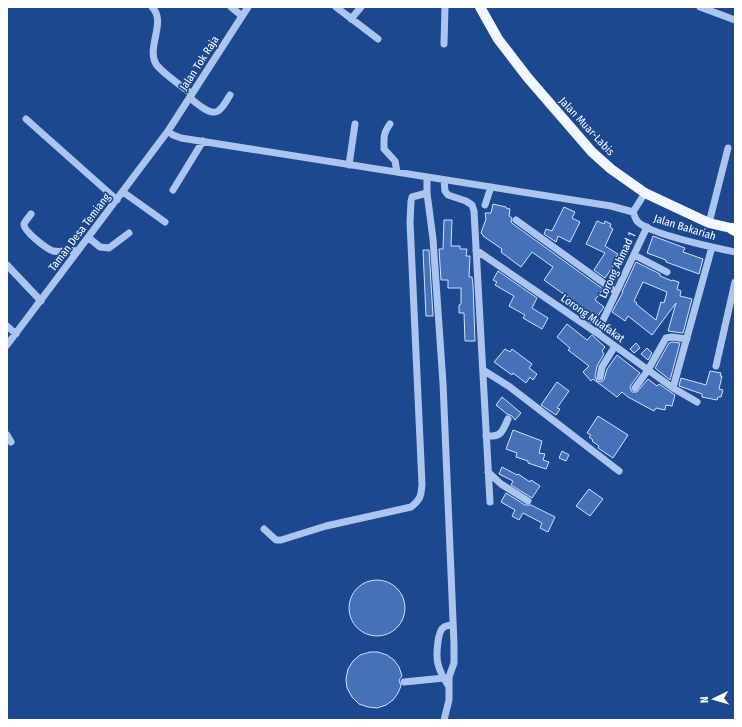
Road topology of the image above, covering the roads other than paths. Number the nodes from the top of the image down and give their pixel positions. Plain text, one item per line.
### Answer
1 (152, 7) edge
2 (231, 7) edge
3 (248, 7) edge
4 (336, 7) edge
5 (361, 7) edge
6 (445, 7) edge
7 (480, 7) edge
8 (700, 7) edge
9 (242, 16) junction
10 (351, 19) junction
11 (735, 20) edge
12 (378, 39) dead end
13 (444, 44) dead end
14 (230, 95) dead end
15 (191, 96) junction
16 (26, 118) dead end
17 (355, 124) dead end
18 (390, 124) dead end
19 (168, 132) junction
20 (203, 141) junction
21 (728, 148) dead end
22 (349, 164) junction
23 (397, 172) junction
24 (427, 177) junction
25 (444, 180) junction
26 (491, 187) junction
27 (173, 190) dead end
28 (123, 192) junction
29 (427, 193) junction
30 (645, 193) junction
31 (116, 200) junction
32 (485, 205) dead end
33 (633, 212) junction
34 (31, 214) dead end
35 (516, 220) dead end
36 (165, 222) dead end
37 (709, 223) junction
38 (647, 227) junction
39 (735, 229) edge
40 (129, 233) dead end
41 (88, 238) junction
42 (712, 247) junction
43 (476, 250) junction
44 (78, 251) junction
45 (735, 252) edge
46 (634, 255) junction
47 (7, 265) edge
48 (667, 272) dead end
49 (735, 282) edge
50 (616, 292) junction
51 (41, 301) junction
52 (7, 326) edge
53 (597, 333) junction
54 (16, 334) junction
55 (687, 339) junction
56 (7, 345) edge
57 (615, 346) junction
58 (716, 366) dead end
59 (483, 370) junction
60 (648, 370) junction
61 (600, 378) dead end
62 (635, 388) dead end
63 (673, 388) junction
64 (698, 402) dead end
65 (508, 419) dead end
66 (7, 435) edge
67 (486, 436) junction
68 (11, 442) dead end
69 (619, 471) dead end
70 (488, 472) junction
71 (528, 501) dead end
72 (490, 502) dead end
73 (264, 529) dead end
74 (453, 624) junction
75 (444, 678) junction
76 (404, 682) dead end
77 (448, 685) junction
78 (444, 720) edge

1 - 15 street
2 - 9 street
3 - 9 street, Jalan Tok Raja
4 - 10 street
5 - 10 street
6 - 13 street
7 - 30 main road, Jalan Muar-Labis
8 - 11 street
9 - 15 street, Jalan Tok Raja
10 - 12 street
14 - 15 street
15 - 19 street, Jalan Tok Raja
16 - 31 street
17 - 22 street
18 - 23 street
19 - 20 street
19 - 28 street, Taman Desa Temiang
20 - 22 street
20 - 27 street
21 - 37 street
22 - 23 street
23 - 24 street
24 - 25 street
24 - 29 street
25 - 26 street
25 - 43 street
26 - 32 street
26 - 33 street
28 - 31 street, Taman Desa Temiang
28 - 36 street
29 - 73 street
29 - 74 street
30 - 33 street
30 - 37 main road, Jalan Muar-Labis
31 - 41 street, Taman Desa Temiang
33 - 38 street, Jalan Bakariah
34 - 44 street
35 - 50 street
37 - 39 main road, Jalan Muar-Labis
38 - 42 street, Jalan Bakariah
38 - 46 street, Lorong Ahmad 1
40 - 41 street
41 - 44 street, Taman Desa Temiang
42 - 45 street, Jalan Bakariah
42 - 55 street
43 - 53 street, Lorong Muafakat
43 - 59 street
44 - 51 street, Taman Desa Temiang
46 - 48 street
46 - 50 street, Lorong Ahmad 1
47 - 51 street
49 - 58 street
50 - 53 street, Lorong Ahmad 1
51 - 54 street, Taman Desa Temiang
52 - 54 street
53 - 57 street, Lorong Muafakat
54 - 56 street, Taman Desa Temiang
55 - 60 street
55 - 63 street
57 - 60 street, Lorong Muafakat
57 - 61 street
59 - 67 street
59 - 69 street
60 - 62 street
60 - 63 street, Lorong Muafakat
63 - 64 street, Lorong Muafakat
65 - 67 street
66 - 68 street
67 - 70 street
70 - 71 street
70 - 72 street
74 - 75 street
74 - 77 street
75 - 76 street
75 - 77 street
77 - 78 street

